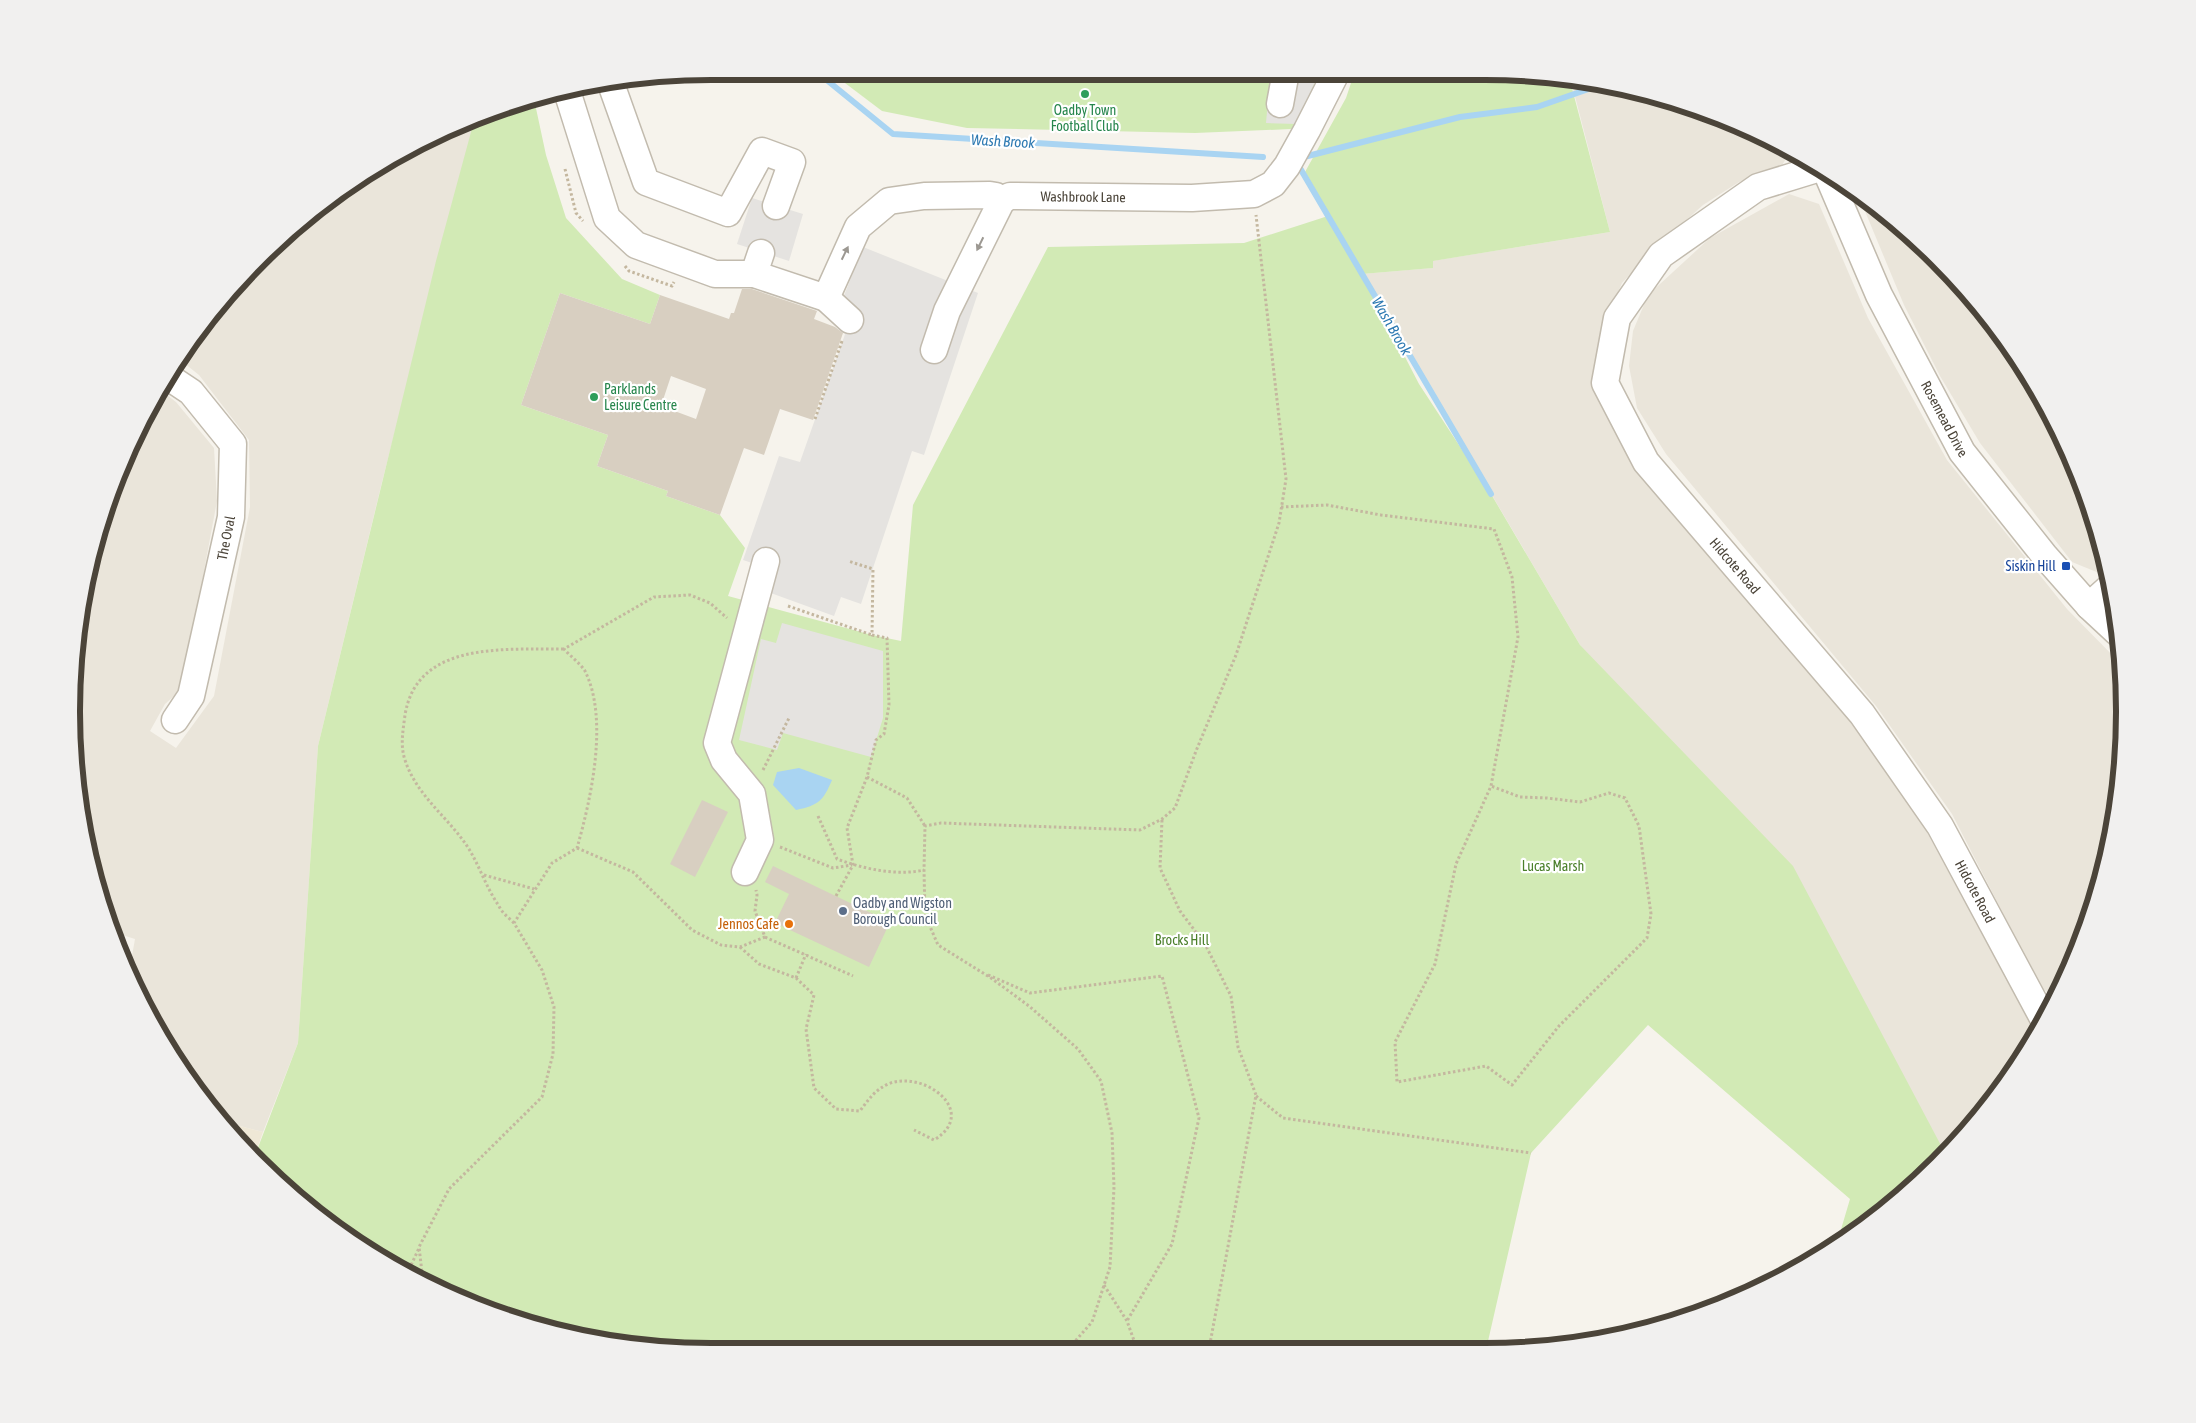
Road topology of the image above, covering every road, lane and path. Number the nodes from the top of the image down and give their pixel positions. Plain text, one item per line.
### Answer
1 (1284, 80) edge
2 (1333, 80) edge
3 (612, 88) edge
4 (569, 97) edge
5 (1280, 104) dead end
6 (1810, 171) edge
7 (1831, 184) edge
8 (1254, 194) junction
9 (1002, 200) junction
10 (776, 206) dead end
11 (826, 298) junction
12 (850, 320) joint
13 (934, 350) dead end
14 (174, 381) edge
15 (815, 419) dead end
16 (1282, 508) junction
17 (766, 561) dead end
18 (848, 561) dead end
19 (2105, 592) edge
20 (788, 606) dead end
21 (2089, 606) junction
22 (2110, 626) edge
23 (746, 635) junction
24 (872, 635) junction
25 (564, 649) junction
26 (789, 718) dead end
27 (176, 720) dead end
28 (867, 777) junction
29 (1491, 786) junction
30 (752, 794) junction
31 (818, 816) dead end
32 (1162, 819) junction
33 (926, 826) junction
34 (760, 840) junction
35 (577, 848) junction
36 (853, 865) junction
37 (924, 870) junction
38 (745, 872) joint
39 (484, 876) junction
40 (534, 889) junction
41 (836, 896) dead end
42 (514, 923) junction
43 (765, 937) junction
44 (740, 947) junction
45 (806, 954) junction
46 (978, 971) junction
47 (853, 976) dead end
48 (796, 978) junction
49 (2040, 1012) edge
50 (1256, 1096) junction
51 (914, 1130) dead end
52 (1531, 1153) dead end
53 (419, 1247) junction
54 (411, 1266) edge
55 (422, 1272) edge
56 (1104, 1285) junction
57 (1127, 1321) junction
58 (1073, 1343) edge
59 (1134, 1343) edge
60 (1210, 1343) edge

1 - 5 street
2 - 8 street, Washbrook Lane
3 - 10 street
4 - 11 street
6 - 49 street, Hidcote Road
7 - 21 street, Rosemead Drive
8 - 9 street, Washbrook Lane
8 - 16 path
11 -> 9 street, Washbrook Lane
9 -> 13 street
11 - 12 street
12 - 15 path
14 - 27 street, The Oval
16 - 29 path
16 - 32 path
17 - 23 street
18 - 24 path
19 - 21 street
20 - 24 path
21 - 22 street, Rosemead Drive
23 - 25 path
23 - 30 street
24 - 28 path
25 - 35 path
25 - 39 path
26 - 30 path
28 - 33 path
28 - 36 path
29 - 29 path
30 - 34 street
31 - 36 path
32 - 33 path
32 - 50 path
33 - 37 path
34 - 36 path
34 - 38 street
35 - 40 path
35 - 44 path
36 - 37 path
36 - 41 path
37 - 46 path
38 - 43 path
39 - 40 path
39 - 42 path
40 - 42 path
42 - 53 path
43 - 44 path
43 - 45 path
44 - 48 path
45 - 47 path
45 - 48 path
46 - 56 path
46 - 57 path
48 - 51 path
50 - 52 path
50 - 60 path
53 - 54 path
53 - 55 path
56 - 57 path
56 - 58 path
57 - 59 path

